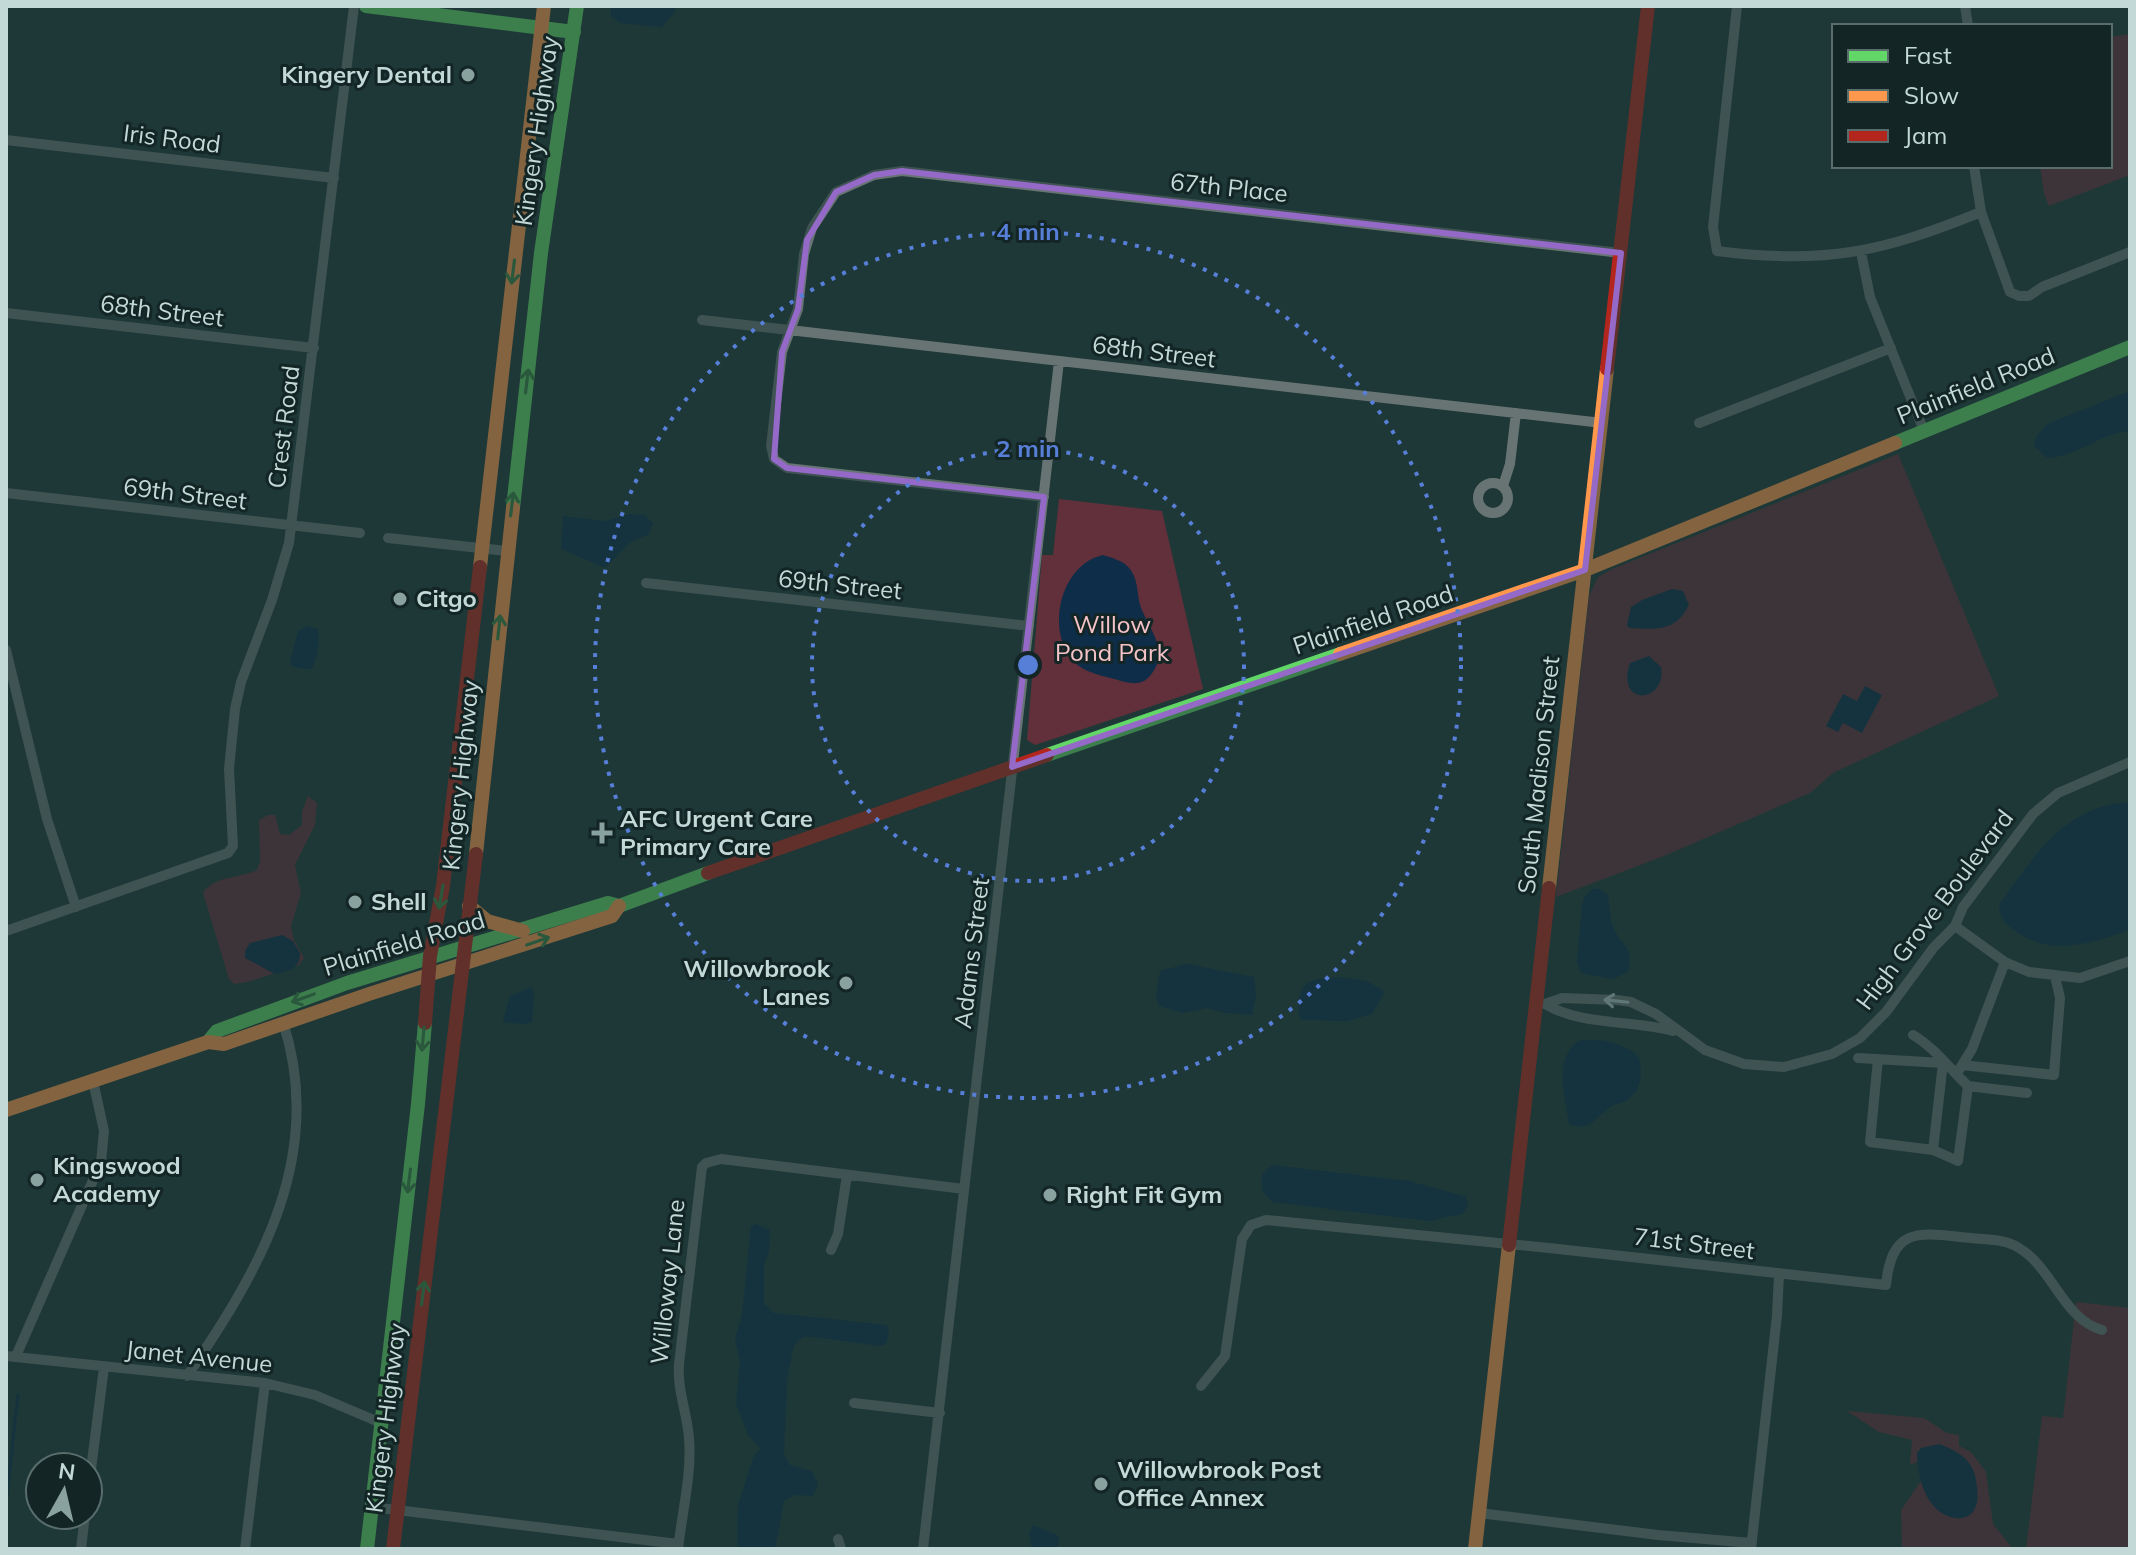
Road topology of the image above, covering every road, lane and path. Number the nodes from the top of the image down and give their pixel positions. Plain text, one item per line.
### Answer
1 (354, 6) edge
2 (366, 6) edge
3 (544, 6) edge
4 (577, 6) edge
5 (1648, 6) edge
6 (1737, 6) edge
7 (542, 27) junction
8 (574, 32) junction
9 (6, 140) edge
10 (1974, 168) edge
11 (334, 178) junction
12 (1981, 212) junction
13 (1861, 252) junction
14 (2130, 252) edge
15 (1621, 253) junction
16 (6, 313) edge
17 (702, 320) dead end
18 (790, 330) junction
19 (2130, 347) edge
20 (314, 348) junction
21 (1891, 348) junction
22 (1059, 361) junction
23 (1516, 413) junction
24 (1602, 423) junction
25 (1699, 423) dead end
26 (1924, 431) junction
27 (1503, 486) dead end
28 (6, 493) edge
29 (1044, 497) junction
30 (291, 526) junction
31 (360, 533) dead end
32 (388, 538) dead end
33 (480, 548) junction
34 (507, 551) junction
35 (1585, 570) junction
36 (646, 583) dead end
37 (1029, 626) junction
38 (6, 650) edge
39 (2130, 762) edge
40 (1012, 767) junction
41 (469, 906) junction
42 (619, 906) junction
43 (76, 907) junction
44 (1955, 926) junction
45 (6, 931) edge
46 (523, 931) junction
47 (466, 947) junction
48 (430, 956) junction
49 (2130, 961) edge
50 (2005, 962) junction
51 (463, 964) junction
52 (429, 975) junction
53 (2055, 976) junction
54 (283, 1022) junction
55 (1679, 1033) junction
56 (1913, 1035) dead end
57 (208, 1042) junction
58 (1858, 1058) dead end
59 (1878, 1059) junction
60 (1943, 1063) junction
61 (1959, 1070) junction
62 (93, 1081) junction
63 (1968, 1086) junction
64 (2027, 1093) dead end
65 (6, 1110) edge
66 (1933, 1150) junction
67 (847, 1175) junction
68 (964, 1189) junction
69 (1509, 1245) junction
70 (831, 1250) dead end
71 (1779, 1274) junction
72 (2102, 1330) dead end
73 (11, 1356) edge
74 (104, 1367) junction
75 (187, 1376) junction
76 (265, 1383) junction
77 (1201, 1386) dead end
78 (854, 1403) dead end
79 (940, 1413) junction
80 (381, 1423) junction
81 (93, 1451) edge
82 (372, 1507) junction
83 (397, 1509) junction
84 (1479, 1513) junction
85 (678, 1546) edge
86 (1752, 1546) edge
87 (245, 1549) edge
88 (367, 1549) edge
89 (393, 1549) edge
90 (923, 1549) edge
91 (1475, 1549) edge

1 - 11 street, Crest Road
2 - 7 main road
3 - 7 main road, Kingery Highway
4 - 8 main road, Kingery Highway
5 - 15 main road, South Madison Street
6 - 13 street
7 - 8 main road
7 -> 33 main road, Kingery Highway
34 -> 8 main road, Kingery Highway
9 - 11 street, Iris Road
10 - 12 street
11 - 20 street, Crest Road
12 - 13 street
12 - 14 street
13 - 21 street
15 - 18 street, 67th Place
15 - 24 main road, South Madison Street
16 - 20 street, 68th Street
17 - 18 street, 68th Street
18 - 22 street, 68th Street
18 - 29 street
19 - 26 main road, Plainfield Road
20 - 30 street, Crest Road
21 - 25 street
21 - 26 street
22 - 23 street, 68th Street
22 - 29 street, Adams Street
23 - 24 street, 68th Street
23 - 27 street
24 - 35 main road, South Madison Street
26 - 35 main road, Plainfield Road
28 - 30 street, 69th Street
29 - 37 street, Adams Street
30 - 31 street, 69th Street
30 - 43 street, Crest Road
32 - 33 street
33 - 34 street
33 -> 48 main road, Kingery Highway
41 -> 34 main road, Kingery Highway
35 - 40 main road, Plainfield Road
35 - 69 main road, South Madison Street
36 - 37 street, 69th Street
37 - 40 street, Adams Street
38 - 43 street
39 - 44 street, High Grove Boulevard
40 - 42 main road, Plainfield Road
40 - 68 street, Adams Street
41 - 46 main road
41 - 47 main road, Kingery Highway
42 - 46 main road, Plainfield Road
51 -> 42 main road, Plainfield Road
43 - 45 street
44 - 50 street
44 - 55 street, High Grove Boulevard
46 - 47 main road, Plainfield Road
47 - 48 main road, Plainfield Road
47 - 51 main road, Kingery Highway
48 - 52 main road, Kingery Highway
48 -> 57 main road, Plainfield Road
49 - 53 street
50 - 53 street
50 - 61 street
51 - 52 main road, Plainfield Road
83 -> 51 main road, Kingery Highway
52 - 54 main road, Plainfield Road
52 -> 80 main road, Kingery Highway
53 - 61 street
54 - 57 main road, Plainfield Road
54 - 75 street
55 -> 55 street, High Grove Boulevard
56 - 60 street
57 - 62 main road, Plainfield Road
58 - 59 street
59 - 60 street
59 - 66 street
60 - 61 street
60 - 66 street
61 - 63 street
62 - 65 main road, Plainfield Road
62 - 73 street
63 - 64 street
63 - 66 street
67 - 68 street
67 - 70 street
67 - 85 street, Willoway Lane
68 - 79 street, Adams Street
69 - 71 street, 71st Street
69 - 77 street, 71st Street
69 - 84 main road, South Madison Street
71 - 72 street, 71st Street
71 - 86 street
73 - 74 street, Janet Avenue
74 - 75 street, Janet Avenue
74 - 81 street
75 - 76 street, Janet Avenue
76 - 80 street, Janet Avenue
76 - 87 street
78 - 79 street
79 - 90 street, Adams Street
80 - 82 main road, Kingery Highway
82 - 83 street
82 - 88 main road, Kingery Highway
83 - 85 street
83 - 89 main road, Kingery Highway
84 - 86 street
84 - 91 main road, South Madison Street

